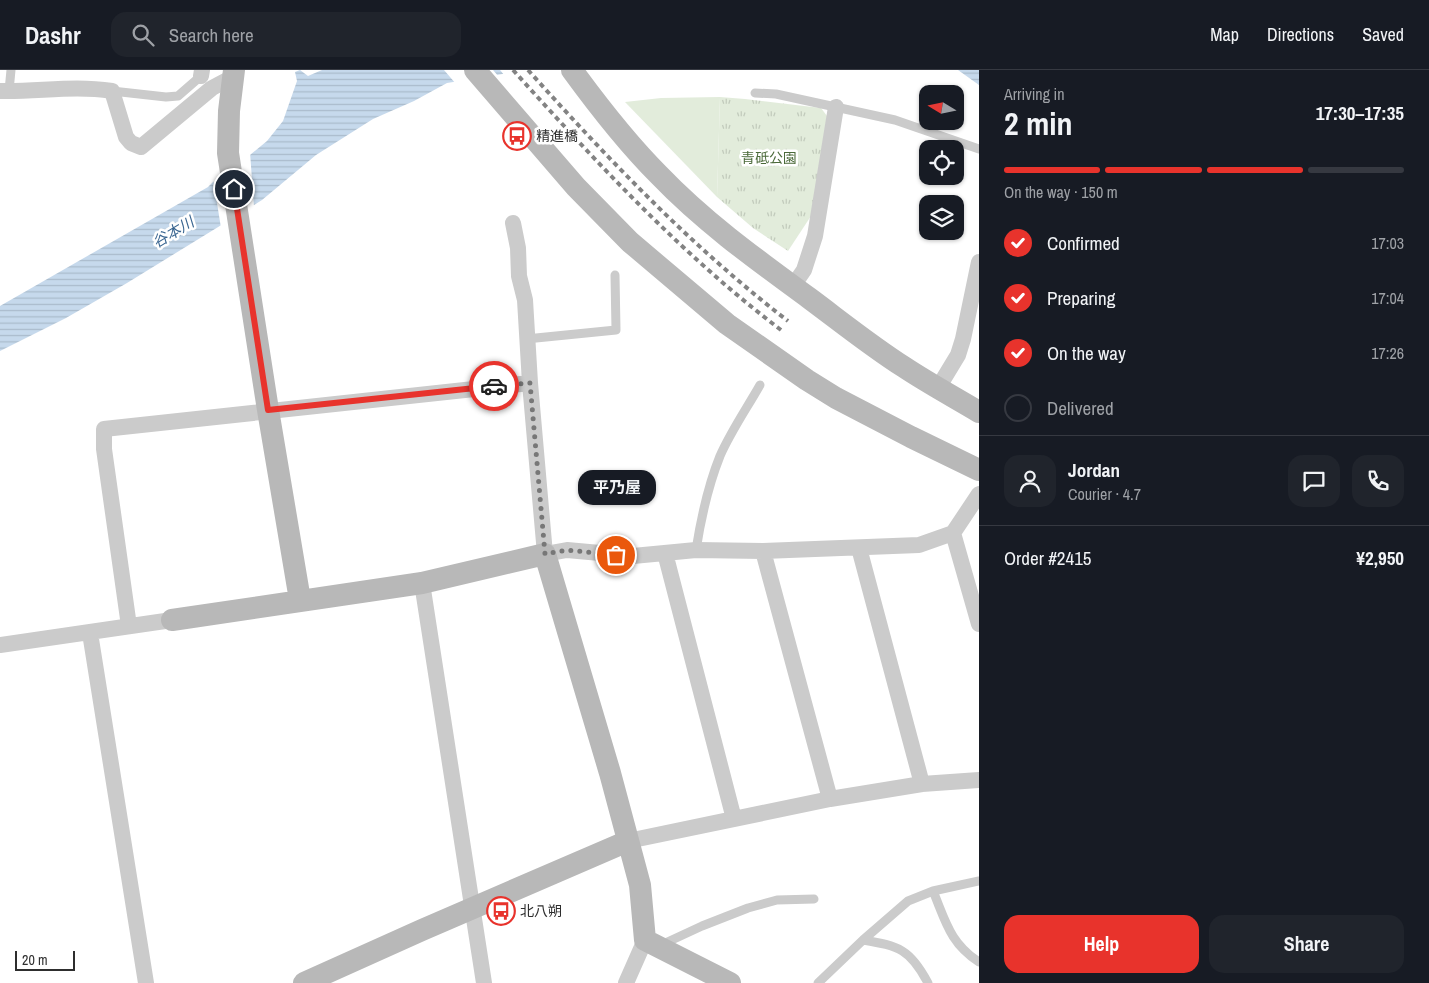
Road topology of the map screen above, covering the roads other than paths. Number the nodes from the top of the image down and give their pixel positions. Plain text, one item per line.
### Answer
1 (12, 70) edge
2 (475, 70) edge
3 (572, 70) edge
4 (202, 73) edge
5 (233, 77) edge
6 (4, 91) edge
7 (112, 91) junction
8 (755, 93) dead end
9 (836, 107) junction
10 (979, 149) edge
11 (512, 223) dead end
12 (979, 262) edge
13 (616, 275) dead end
14 (793, 286) junction
15 (526, 338) junction
16 (530, 383) junction
17 (760, 384) dead end
18 (938, 388) junction
19 (268, 410) junction
20 (979, 412) edge
21 (979, 470) edge
22 (979, 494) edge
23 (953, 533) junction
24 (859, 548) junction
25 (696, 550) junction
26 (763, 550) junction
27 (665, 553) junction
28 (545, 554) junction
29 (422, 583) junction
30 (300, 600) junction
31 (172, 620) joint
32 (979, 624) edge
33 (129, 626) junction
34 (90, 633) junction
35 (0, 645) edge
36 (979, 780) edge
37 (922, 784) junction
38 (830, 799) junction
39 (734, 820) junction
40 (628, 841) junction
41 (979, 881) edge
42 (933, 891) junction
43 (814, 900) dead end
44 (472, 909) junction
45 (863, 940) junction
46 (652, 943) junction
47 (979, 962) edge
48 (146, 983) edge
49 (304, 983) edge
50 (484, 983) edge
51 (626, 983) edge
52 (730, 983) edge
53 (818, 983) edge
54 (928, 983) edge

1 - 6 lane
2 - 21 street
3 - 14 street
4 - 7 lane
5 - 7 street
5 - 19 street
6 - 7 street
8 - 9 lane
9 - 10 lane
9 - 14 street
11 - 15 street
12 - 18 street
13 - 15 lane
14 - 18 street
15 - 16 street
16 - 19 street
16 - 28 street
17 - 25 lane
18 - 20 street
19 - 30 street
19 - 33 street
22 - 23 street
23 - 24 street
23 - 32 street
24 - 26 street
24 - 37 street
25 - 26 street
25 - 27 street
26 - 38 street
27 - 28 street
27 - 39 street
28 - 29 street
28 - 40 street
29 - 30 street
29 - 44 street
30 - 31 street
31 - 33 street
33 - 34 street
34 - 35 street
34 - 48 street
36 - 37 street
37 - 38 street
38 - 39 street
39 - 40 street
40 - 44 street
40 - 46 street
41 - 42 lane
42 - 45 lane
42 - 47 lane
43 - 46 lane
44 - 49 street
44 - 50 street
45 - 53 lane
45 - 54 lane
46 - 51 street
46 - 52 street

